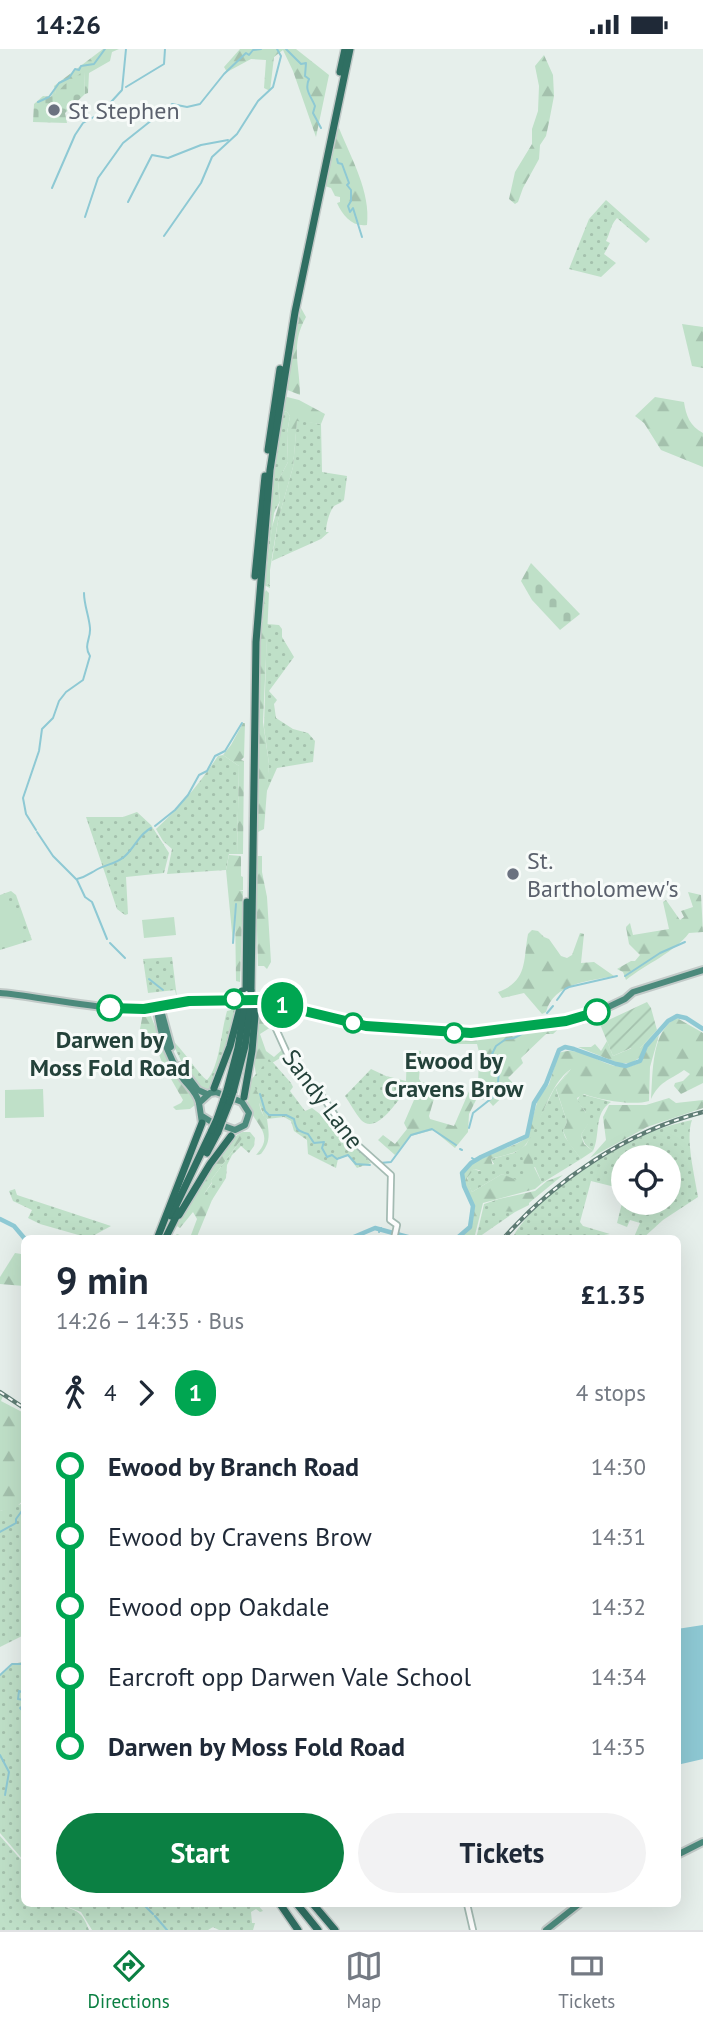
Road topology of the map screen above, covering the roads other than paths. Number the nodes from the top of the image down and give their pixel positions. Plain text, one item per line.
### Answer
1 (345, 49) edge
2 (350, 49) edge
3 (249, 922) junction
4 (703, 970) edge
5 (0, 993) edge
6 (266, 1001) junction
7 (248, 1004) junction
8 (146, 1009) junction
9 (160, 1011) junction
10 (210, 1091) junction
11 (245, 1100) junction
12 (199, 1103) junction
13 (202, 1119) junction
14 (238, 1129) junction
15 (215, 1131) junction
16 (231, 1136) joint
17 (395, 1232) edge
18 (159, 1235) edge
19 (160, 1235) edge
20 (167, 1235) edge
21 (168, 1235) edge
22 (702, 1842) edge
23 (681, 1852) edge
24 (282, 1907) edge
25 (294, 1907) edge
26 (300, 1907) edge
27 (316, 1907) edge
28 (468, 1907) edge
29 (575, 1907) edge
30 (298, 1930) edge
31 (312, 1930) edge
32 (318, 1930) edge
33 (335, 1930) edge
34 (473, 1930) edge
35 (547, 1930) edge

1 - 3 highway
2 - 3 highway
3 - 7 highway, bridge
4 - 6 highway
5 - 8 highway
6 - 9 highway
6 - 17 main road, Sandy Lane
7 - 10 highway
7 - 11 highway
7 - 15 highway, bridge
8 - 9 highway
8 - 9 highway
9 - 10 highway
9 - 12 highway
10 - 11 highway
10 - 12 highway
11 - 14 highway
12 - 13 highway
13 - 14 highway
13 - 18 highway
14 - 16 highway
15 - 19 highway
15 - 20 highway
16 - 21 highway
22 - 23 highway
24 - 30 highway
25 - 31 highway
26 - 32 highway
27 - 33 highway
28 - 34 main road
29 - 35 highway

